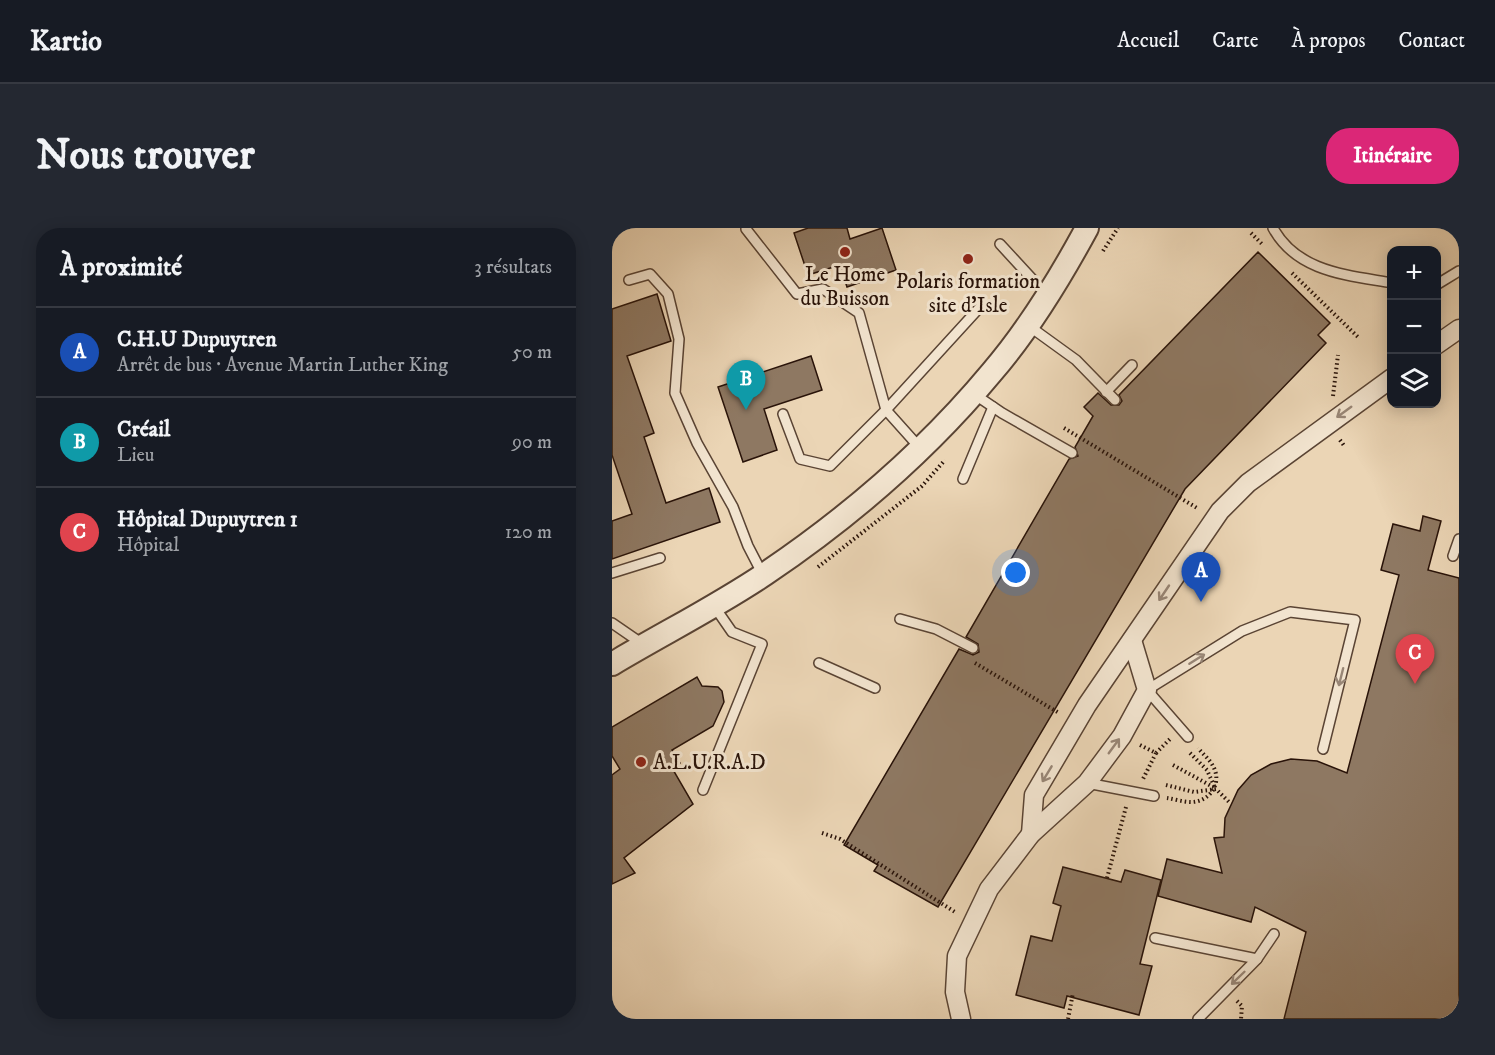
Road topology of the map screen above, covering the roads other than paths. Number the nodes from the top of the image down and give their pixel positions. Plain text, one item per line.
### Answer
1 (1087, 228) edge
2 (1273, 228) edge
3 (746, 229) edge
4 (1000, 244) dead end
5 (1459, 271) edge
6 (629, 280) dead end
7 (1387, 282) edge
8 (1441, 282) edge
9 (1047, 296) junction
10 (981, 306) dead end
11 (1027, 325) junction
12 (1459, 329) edge
13 (1441, 342) edge
14 (1132, 365) dead end
15 (1387, 382) edge
16 (1106, 392) junction
17 (973, 393) junction
18 (1114, 400) dead end
19 (993, 407) junction
20 (886, 410) junction
21 (783, 414) dead end
22 (920, 448) junction
23 (1072, 453) dead end
24 (963, 479) dead end
25 (1459, 539) edge
26 (1453, 556) dead end
27 (660, 558) dead end
28 (612, 573) edge
29 (763, 575) junction
30 (713, 604) junction
31 (900, 619) dead end
32 (612, 623) edge
33 (1132, 640) junction
34 (644, 645) junction
35 (973, 648) dead end
36 (819, 663) dead end
37 (612, 664) edge
38 (875, 688) dead end
39 (1147, 690) junction
40 (1184, 740) road end
41 (1323, 749) dead end
42 (1087, 783) junction
43 (703, 790) dead end
44 (1154, 796) road end
45 (1031, 834) junction
46 (1274, 934) dead end
47 (1155, 938) dead end
48 (1257, 959) junction
49 (961, 1019) edge
50 (1198, 1019) edge

1 - 9 street
2 - 7 lane
3 - 20 lane
4 - 9 lane
5 - 8 lane
6 - 29 lane
9 - 11 street
10 - 20 lane
11 - 16 lane
11 - 17 street
12 - 13 street
14 - 16 lane
15 -> 33 street
16 - 18 lane
17 - 19 lane
17 - 22 street
19 - 23 lane
19 - 24 lane
20 - 21 lane
20 - 22 lane
22 - 29 street
25 - 26 lane
27 - 28 lane
29 - 30 street
30 - 34 street
30 - 43 lane
31 - 35 lane
32 - 34 lane
33 - 39 street
33 -> 45 street
34 - 37 street
36 - 38 lane
39 - 40 lane
39 -> 41 lane
42 -> 39 street
42 - 44 lane
42 - 45 street
45 - 49 street
46 - 48 lane
47 - 48 lane
48 -> 50 lane

